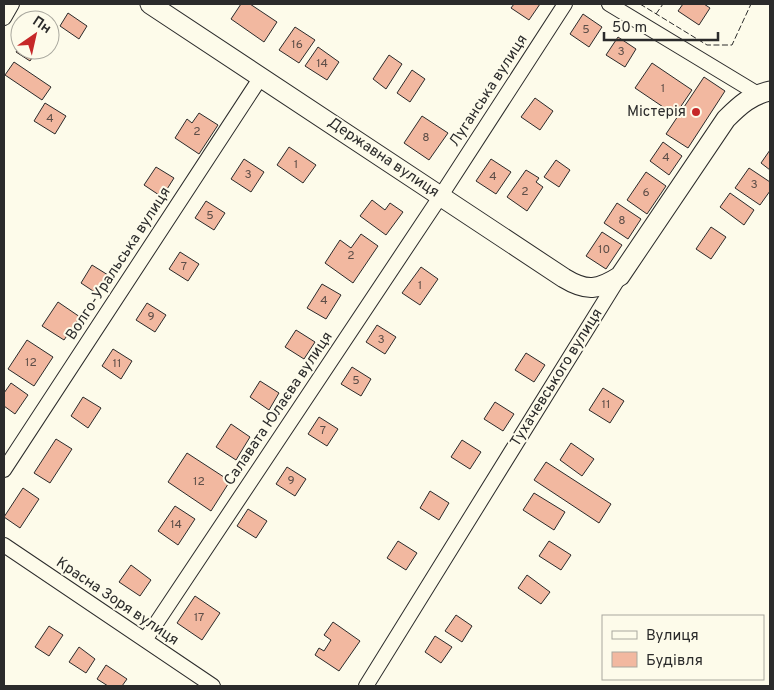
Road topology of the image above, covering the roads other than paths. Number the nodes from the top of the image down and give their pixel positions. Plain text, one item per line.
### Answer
1 (12, 4) edge
2 (150, 4) edge
3 (565, 4) edge
4 (609, 4) edge
5 (4, 18) edge
6 (261, 77) junction
7 (764, 92) edge
8 (440, 196) junction
9 (620, 276) junction
10 (4, 470) edge
11 (4, 545) edge
12 (145, 640) junction
13 (213, 686) edge
14 (366, 686) edge

1 - 5 street
2 - 6 main road, Державна вулиця
3 - 8 street, Луганська вулиця
4 - 7 street
6 - 8 main road, Державна вулиця
6 - 10 street, Волго-Уральська вулиця
7 - 9 main road, Тухачевського вулиця
8 - 9 main road, Державна вулиця
8 - 12 street, Салавата Юлаєва вулиця
9 - 14 street, Тухачевського вулиця
11 - 12 street, Красна Зоря вулиця
12 - 13 street, Красна Зоря вулиця

